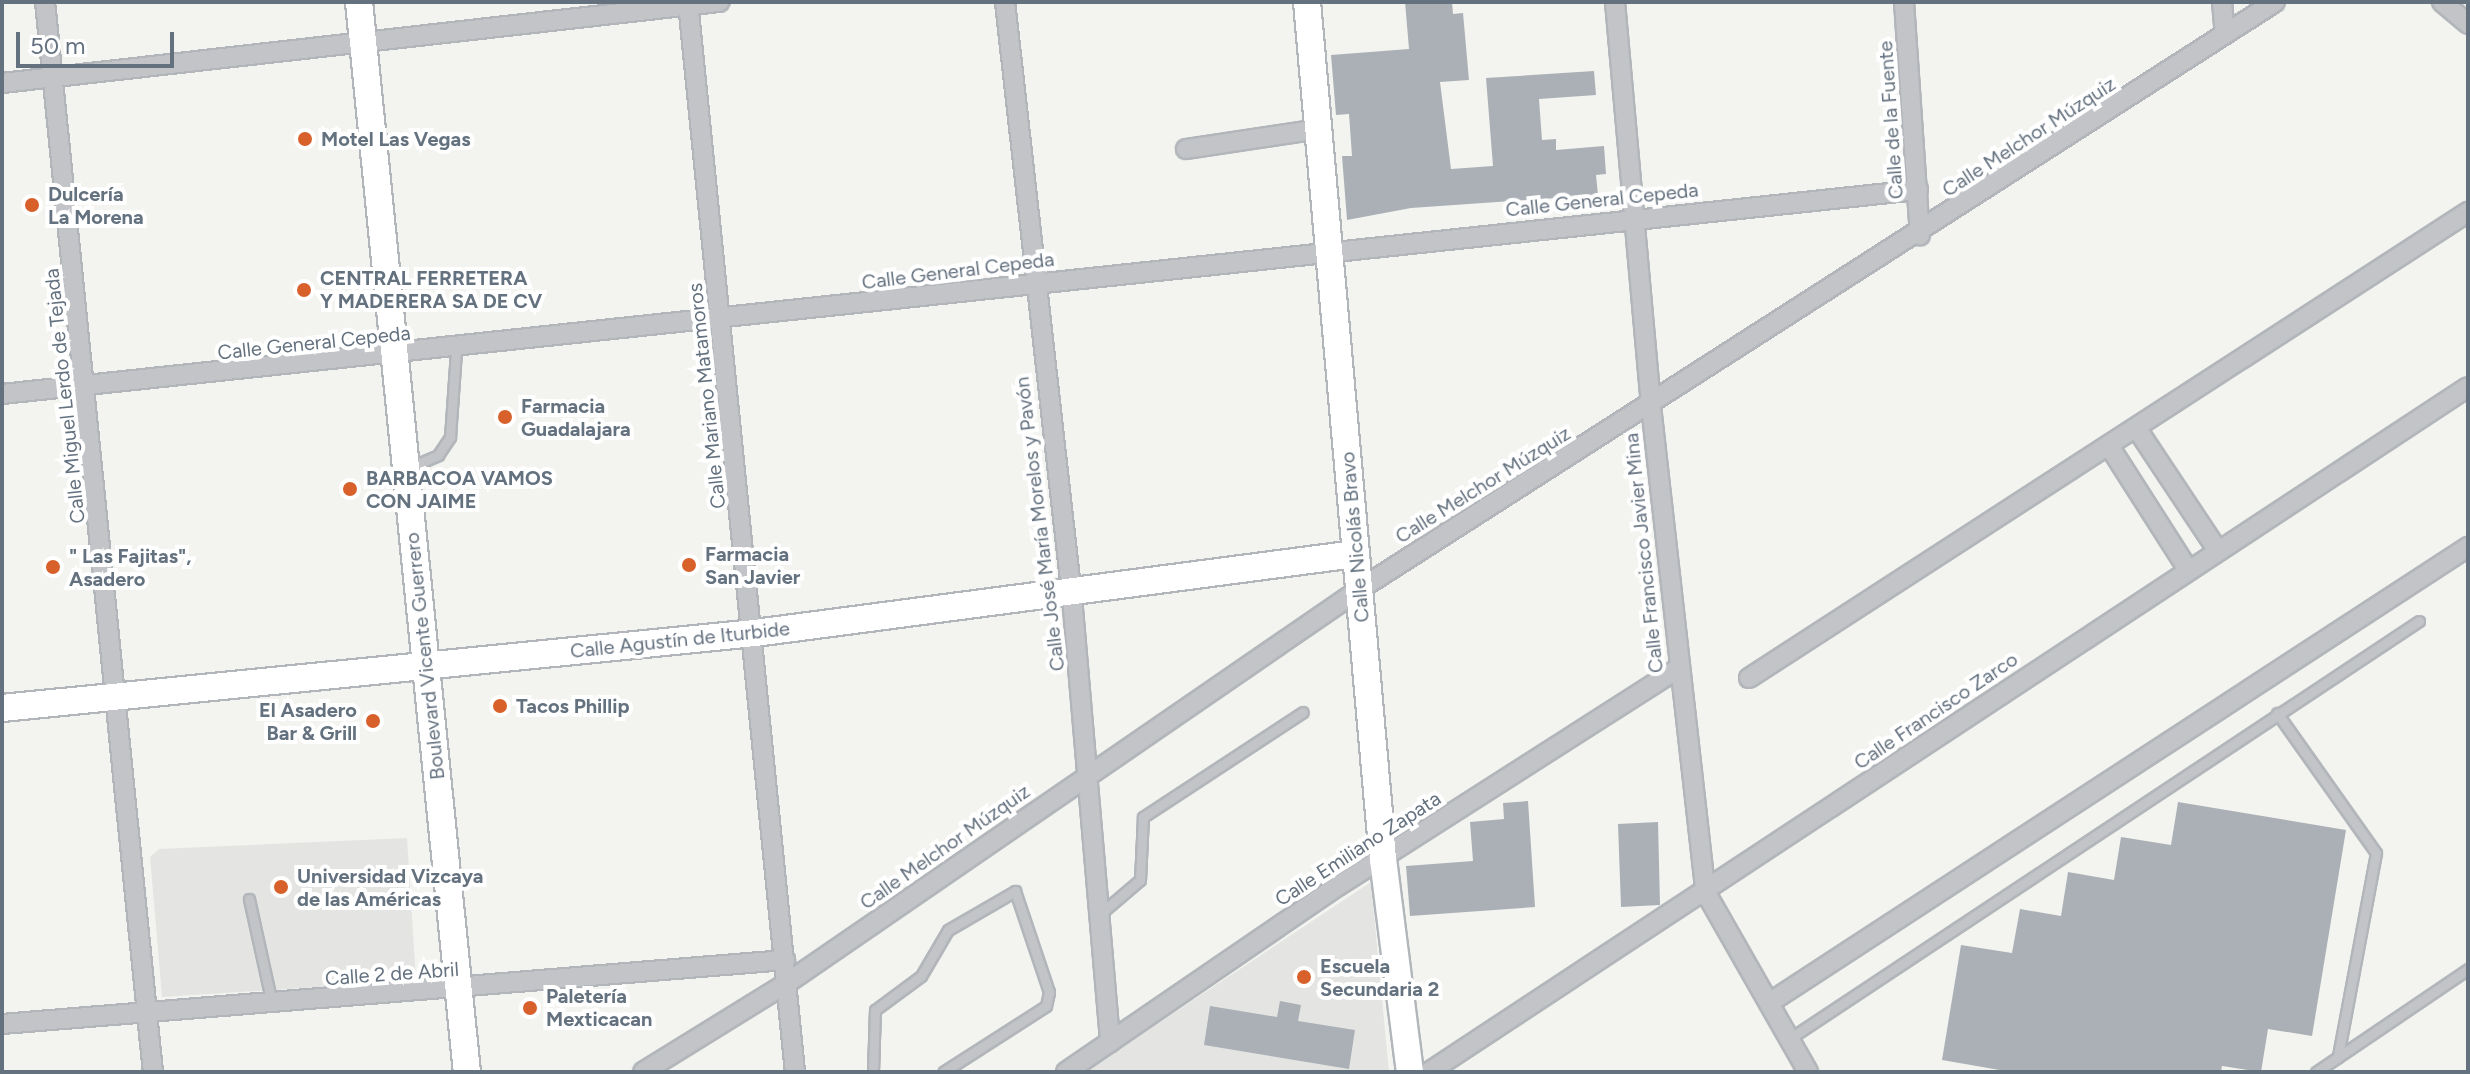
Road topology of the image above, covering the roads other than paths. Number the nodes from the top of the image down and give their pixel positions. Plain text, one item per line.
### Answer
1 (45, 2) edge
2 (359, 2) edge
3 (719, 2) edge
4 (1005, 2) edge
5 (1307, 2) edge
6 (1615, 2) edge
7 (1904, 2) edge
8 (2222, 2) edge
9 (2275, 2) edge
10 (2442, 2) edge
11 (688, 4) edge
12 (2468, 24) edge
13 (2225, 34) junction
14 (363, 46) junction
15 (52, 79) junction
16 (2, 83) edge
17 (1320, 129) junction
18 (1186, 149) dead end
19 (1918, 190) junction
20 (2468, 212) edge
21 (1633, 219) junction
22 (1920, 235) junction
23 (1329, 249) junction
24 (1033, 284) junction
25 (721, 323) junction
26 (456, 351) junction
27 (395, 357) junction
28 (88, 387) junction
29 (2468, 387) edge
30 (2, 394) edge
31 (1651, 406) junction
32 (2139, 432) junction
33 (2111, 449) junction
34 (406, 469) junction
35 (2468, 547) edge
36 (2216, 548) junction
37 (1355, 554) junction
38 (2187, 568) junction
39 (1360, 589) junction
40 (1072, 597) junction
41 (2419, 621) dead end
42 (755, 633) junction
43 (426, 666) junction
44 (1679, 668) junction
45 (1749, 678) dead end
46 (116, 698) junction
47 (2, 708) edge
48 (1303, 712) dead end
49 (2277, 713) junction
50 (1090, 774) junction
51 (1383, 859) junction
52 (1706, 893) junction
53 (249, 899) dead end
54 (1097, 917) junction
55 (785, 960) junction
56 (2468, 969) edge
57 (787, 983) junction
58 (459, 992) junction
59 (1769, 1003) junction
60 (272, 1004) junction
61 (148, 1013) junction
62 (2, 1024) edge
63 (1789, 1039) junction
64 (1110, 1042) junction
65 (2338, 1057) junction
66 (153, 1072) edge
67 (467, 1072) edge
68 (643, 1072) edge
69 (795, 1072) edge
70 (873, 1072) edge
71 (943, 1072) edge
72 (1066, 1072) edge
73 (1410, 1072) edge
74 (1429, 1072) edge
75 (1808, 1072) edge
76 (2316, 1072) edge

1 - 15 street, Calle Miguel Lerdo de Tejada
2 - 14 street, Boulevard Vicente Guerrero
3 - 11 street
4 - 24 street, Calle José María Morelos y Pavón
5 - 17 street, Calle Nicolás Bravo
6 - 21 street, Calle Francisco Javier Mina
7 - 19 street, Calle de la Fuente
8 - 13 street
9 - 13 street, Calle Melchor Múzquiz
10 - 12 street
11 - 14 street
11 - 25 street, Calle Mariano Matamoros
13 - 22 street, Calle Melchor Múzquiz
14 - 15 street
14 - 27 street, Boulevard Vicente Guerrero
15 - 16 street
15 - 28 street, Calle Miguel Lerdo de Tejada
17 - 18 street
17 - 23 street, Calle Nicolás Bravo
19 - 21 street, Calle General Cepeda
19 - 22 street, Calle de la Fuente
20 - 32 street
21 - 23 street, Calle General Cepeda
21 - 31 street, Calle Francisco Javier Mina
22 - 31 street, Calle Melchor Múzquiz
23 - 24 street, Calle General Cepeda
23 - 37 street, Calle Nicolás Bravo
24 - 25 street, Calle General Cepeda
24 - 40 street, Calle José María Morelos y Pavón
25 - 26 street, Calle General Cepeda
25 - 42 street, Calle Mariano Matamoros
26 - 27 street, Calle General Cepeda
26 - 34 lane
27 - 28 street, Calle General Cepeda
27 - 34 street, Boulevard Vicente Guerrero
28 - 30 street, Calle General Cepeda
28 - 46 street, Calle Miguel Lerdo de Tejada
29 - 36 street, Calle Francisco Zarco
31 - 39 street, Calle Melchor Múzquiz
31 - 44 street, Calle Francisco Javier Mina
32 - 33 street
32 - 36 street
33 - 38 street
33 - 45 street
34 - 43 street, Boulevard Vicente Guerrero
35 - 59 street
36 - 38 street, Calle Francisco Zarco
37 - 39 street, Calle Nicolás Bravo
37 - 40 street, Calle Agustín de Iturbide
38 - 52 street, Calle Francisco Zarco
39 - 50 street, Calle Melchor Múzquiz
39 - 51 street, Calle Nicolás Bravo
40 - 42 street, Calle Agustín de Iturbide
40 - 50 street, Calle José María Morelos y Pavón
41 - 49 lane
42 - 43 street, Calle Agustín de Iturbide
42 - 55 street, Calle Mariano Matamoros
43 - 46 street, Calle Agustín de Iturbide
43 - 58 street, Boulevard Vicente Guerrero
44 - 51 street, Calle Emiliano Zapata
44 - 52 street, Calle Francisco Javier Mina
46 - 47 street, Calle Agustín de Iturbide
46 - 61 street, Calle Miguel Lerdo de Tejada
48 - 54 lane
49 - 63 lane
49 - 65 lane
50 - 54 street, Calle José María Morelos y Pavón
50 - 57 street, Calle Melchor Múzquiz
51 - 64 street, Calle Emiliano Zapata
51 - 73 street, Calle Nicolás Bravo
52 - 59 street, Calle Francisco Javier Mina
52 - 74 street, Calle Francisco Zarco
53 - 60 lane
54 - 64 street, Calle José María Morelos y Pavón
55 - 57 street, Calle Mariano Matamoros
55 - 58 street, Calle 2 de Abril
56 - 65 lane
57 - 68 street, Calle Melchor Múzquiz
57 - 69 street, Calle Mariano Matamoros
58 - 60 street, Calle 2 de Abril
58 - 67 street, Boulevard Vicente Guerrero
59 - 63 street, Calle Francisco Javier Mina
60 - 61 street, Calle 2 de Abril
61 - 62 street, Calle 2 de Abril
61 - 66 street, Calle Miguel Lerdo de Tejada
63 - 75 street, Calle Francisco Javier Mina
64 - 72 street, Calle Emiliano Zapata
65 - 76 lane
70 - 71 lane

